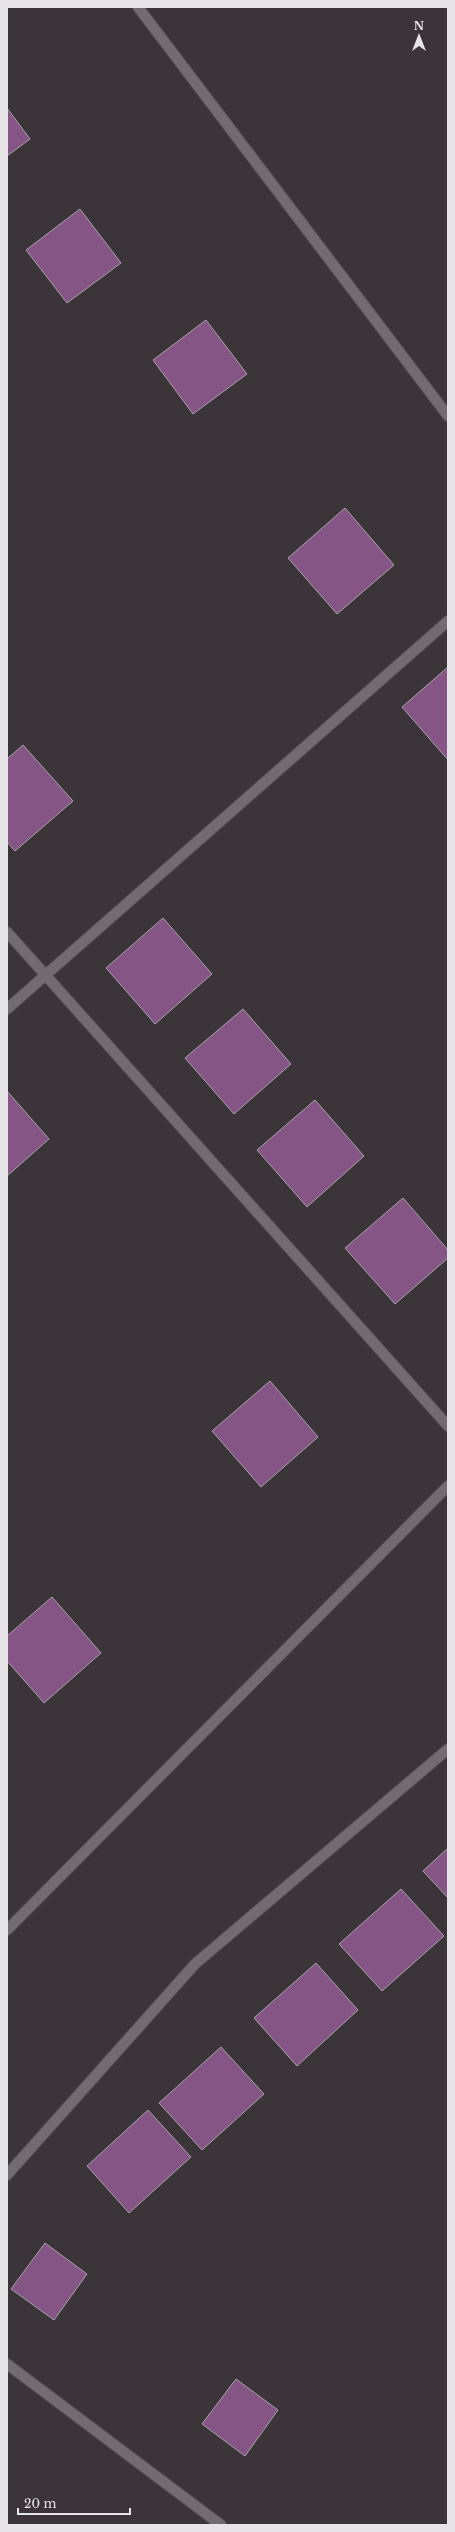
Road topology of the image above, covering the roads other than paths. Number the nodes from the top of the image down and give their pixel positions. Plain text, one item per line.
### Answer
1 (138, 7) edge
2 (448, 416) edge
3 (448, 621) edge
4 (7, 932) edge
5 (46, 976) junction
6 (7, 1009) edge
7 (448, 1426) edge
8 (448, 1486) edge
9 (448, 1749) edge
10 (7, 1930) edge
11 (7, 2175) edge
12 (7, 2364) edge
13 (221, 2525) edge

1 - 2 street
3 - 5 street
4 - 5 street
5 - 6 street
5 - 7 street
8 - 10 street
9 - 11 street
12 - 13 street

